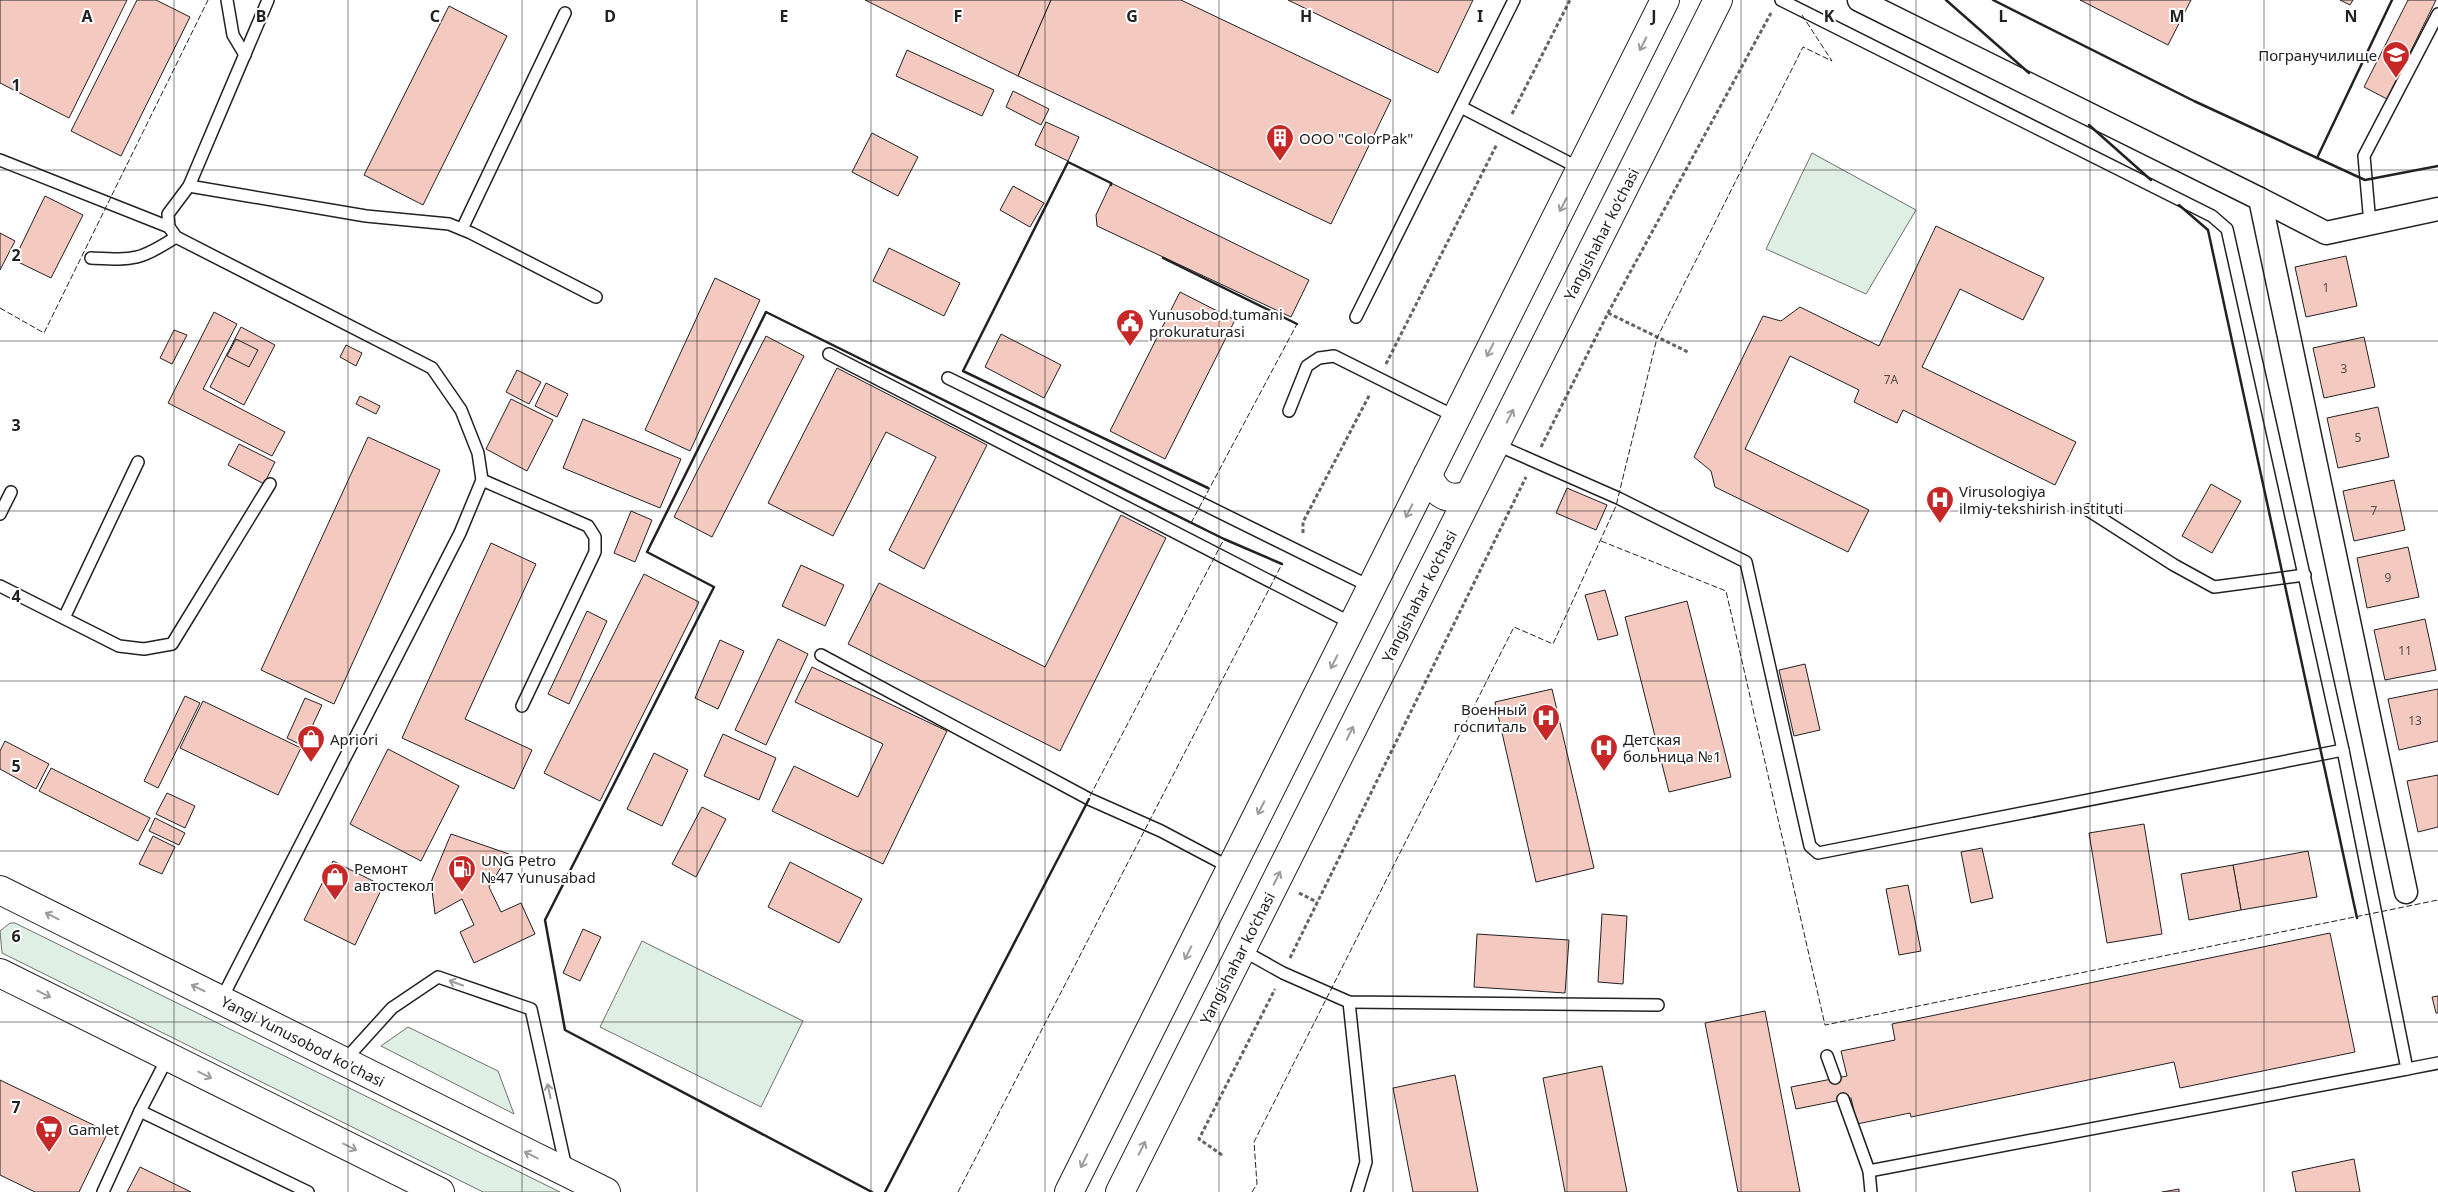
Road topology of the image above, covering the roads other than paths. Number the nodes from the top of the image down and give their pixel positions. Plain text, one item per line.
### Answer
1 (227, 0) edge
2 (268, 0) edge
3 (1514, 0) edge
4 (1665, 0) edge
5 (1718, 0) edge
6 (1859, 0) edge
7 (1777, 4) edge
8 (565, 13) dead end
9 (2438, 14) edge
10 (245, 54) junction
11 (1461, 107) junction
12 (0, 160) edge
13 (1581, 169) junction
14 (189, 186) junction
15 (2260, 199) junction
16 (2438, 209) edge
17 (2370, 224) junction
18 (169, 227) junction
19 (462, 229) junction
20 (176, 237) junction
21 (91, 258) dead end
22 (596, 297) dead end
23 (1356, 317) dead end
24 (829, 354) dead end
25 (948, 378) dead end
26 (1289, 411) dead end
27 (1456, 417) junction
28 (1496, 444) junction
29 (138, 462) dead end
30 (1428, 474) junction
31 (482, 480) junction
32 (270, 484) dead end
33 (11, 492) dead end
34 (1470, 495) junction
35 (2088, 510) dead end
36 (0, 514) edge
37 (2305, 576) junction
38 (0, 586) edge
39 (1371, 587) junction
40 (64, 618) junction
41 (1353, 624) junction
42 (821, 655) dead end
43 (522, 706) dead end
44 (2342, 750) junction
45 (1231, 868) junction
46 (0, 890) edge
47 (2406, 892) dead end
48 (1242, 950) junction
49 (0, 973) edge
50 (221, 1000) junction
51 (1349, 1002) junction
52 (1658, 1005) dead end
53 (1827, 1056) dead end
54 (168, 1057) junction
55 (344, 1061) junction
56 (2438, 1063) edge
57 (2408, 1069) junction
58 (1835, 1078) dead end
59 (1843, 1099) dead end
60 (140, 1111) junction
61 (1868, 1171) junction
62 (567, 1172) junction
63 (103, 1192) edge
64 (308, 1192) edge
65 (440, 1192) edge
66 (606, 1192) edge
67 (1069, 1192) edge
68 (1120, 1192) edge
69 (1357, 1192) edge
70 (1871, 1192) edge

1 - 10 lane
2 - 10 lane
3 - 11 lane
4 -> 13 main road
28 -> 5 main road, Yangishahar ko‘chasi
6 - 15 street
7 - 37 lane
8 - 19 lane
9 - 17 lane
10 - 14 lane
11 - 13 lane
11 - 23 lane
12 - 18 lane
13 -> 27 main road
14 - 18 lane
14 - 19 lane
15 - 17 street
15 - 47 street
16 - 17 street
18 - 20 lane
19 - 22 lane
20 - 21 lane
20 - 31 lane
24 - 41 lane
25 - 39 lane
26 - 27 lane
27 - 30 main road
28 - 34 main road, Yangishahar ko‘chasi
28 - 44 lane
29 - 40 lane
30 - 34 main road
30 -> 39 main road
31 - 43 lane
31 - 50 lane
32 - 40 lane
33 - 36 lane
48 -> 34 main road, Yangishahar ko‘chasi
35 - 37 lane
37 - 44 lane
38 - 40 lane
39 - 41 main road
41 -> 45 main road
42 - 45 lane
44 - 57 lane
45 -> 67 main road
50 -> 46 main road, Yangi Yunusobod ko'chasi
48 - 51 lane
68 -> 48 main road, Yangishahar ko‘chasi
49 -> 54 main road
50 - 55 main road, Yangi Yunusobod ko'chasi
51 - 52 lane
51 - 69 lane
53 - 58 lane
54 - 60 lane
54 -> 65 main road
62 -> 55 main road, Yangi Yunusobod ko'chasi
62 -> 55 lane
56 - 57 lane
57 - 61 lane
59 - 61 lane
60 - 63 lane
60 - 64 lane
61 - 70 lane
62 - 66 main road, Yangi Yunusobod ko'chasi

